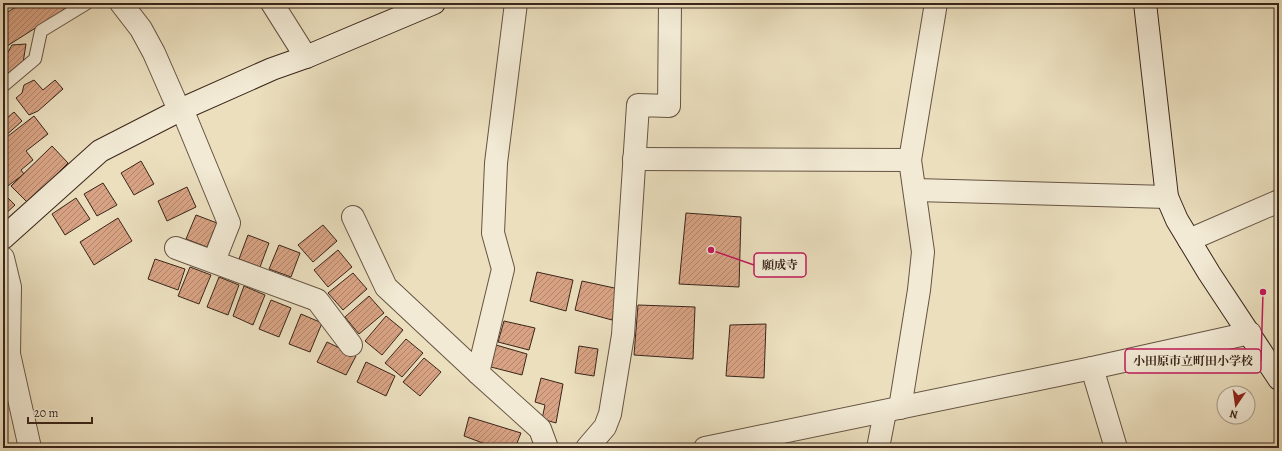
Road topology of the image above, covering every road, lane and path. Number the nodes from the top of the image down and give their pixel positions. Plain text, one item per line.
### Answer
1 (87, 3) edge
2 (122, 3) edge
3 (272, 3) edge
4 (434, 3) edge
5 (516, 3) edge
6 (670, 3) edge
7 (936, 3) edge
8 (1145, 3) edge
9 (306, 57) junction
10 (3, 86) edge
11 (180, 109) junction
12 (634, 159) junction
13 (910, 160) junction
14 (915, 190) junction
15 (1167, 197) junction
16 (1279, 202) edge
17 (353, 217) dead end
18 (3, 238) edge
19 (1189, 240) junction
20 (176, 248) dead end
21 (3, 258) edge
22 (214, 261) junction
23 (1250, 333) junction
24 (351, 345) dead end
25 (1092, 368) junction
26 (478, 373) junction
27 (1279, 379) edge
28 (892, 410) junction
29 (30, 448) edge
30 (547, 448) edge
31 (587, 448) edge
32 (705, 448) edge
33 (878, 448) edge
34 (1116, 448) edge

1 - 10 lane
2 - 11 street
3 - 9 street
4 - 9 street
5 - 26 street
6 - 12 street
7 - 13 street
8 - 15 street
9 - 11 street
11 - 18 street
11 - 22 street
12 - 13 street
12 - 31 street
13 - 14 street
14 - 15 street
14 - 28 street
15 - 19 street
16 - 19 street
17 - 26 street
19 - 23 street
20 - 22 street
21 - 29 street
22 - 24 street
23 - 25 street
23 - 27 street
25 - 28 street
25 - 34 street
26 - 30 street
28 - 32 street
28 - 33 street

